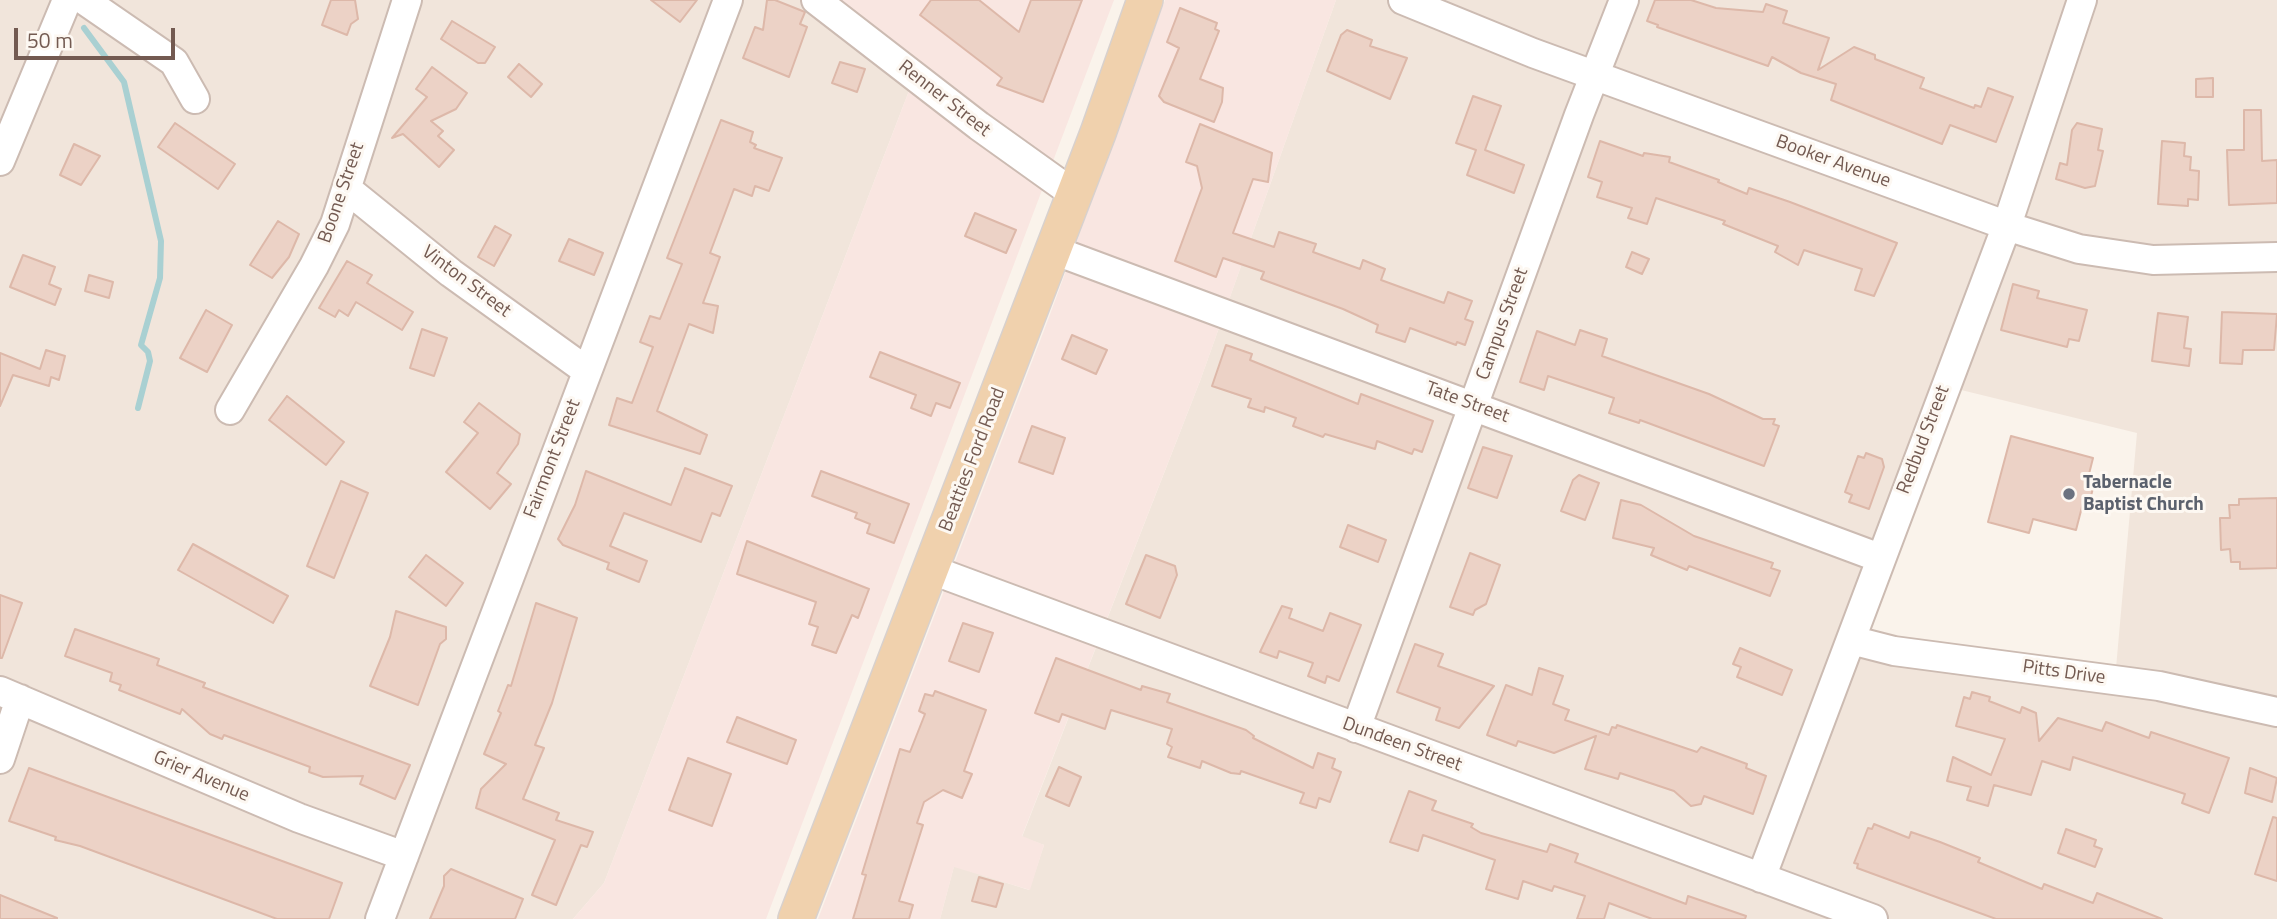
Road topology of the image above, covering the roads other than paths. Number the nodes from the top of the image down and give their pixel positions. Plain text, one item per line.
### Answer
1 (67, 0) edge
2 (84, 0) edge
3 (407, 0) edge
4 (728, 0) edge
5 (816, 0) edge
6 (1145, 0) edge
7 (1403, 0) edge
8 (1625, 0) edge
9 (2082, 0) edge
10 (1595, 76) junction
11 (195, 99) dead end
12 (0, 161) edge
13 (347, 189) junction
14 (1074, 194) junction
15 (2007, 225) junction
16 (1053, 250) junction
17 (2277, 257) edge
18 (587, 372) junction
19 (1474, 405) junction
20 (230, 411) dead end
21 (1880, 558) junction
22 (932, 570) junction
23 (1851, 640) junction
24 (10, 695) edge
25 (2277, 712) edge
26 (1356, 728) junction
27 (0, 758) edge
28 (404, 856) junction
29 (1761, 878) junction
30 (380, 919) edge
31 (796, 919) edge
32 (1873, 919) edge

1 - 12 street
2 - 11 street
3 - 13 street, Boone Street
4 - 18 street, Fairmont Street
5 - 14 street, Renner Street
6 - 14 main road, Beatties Ford Road
7 - 10 street, Booker Avenue
8 - 10 street, Campus Street
9 - 15 street, Redbud Street
10 - 15 street, Booker Avenue
10 - 19 street, Campus Street
13 - 18 street, Vinton Street
13 - 20 street, Boone Street
14 - 16 main road, Beatties Ford Road
15 - 17 street, Booker Avenue
15 - 21 street, Redbud Street
16 - 19 street, Tate Street
16 - 22 main road, Beatties Ford Road
18 - 28 street, Fairmont Street
19 - 21 street, Tate Street
19 - 26 street, Campus Street
21 - 23 street, Redbud Street
22 - 26 street, Dundeen Street
22 - 31 main road, Beatties Ford Road
23 - 25 street, Pitts Drive
23 - 29 street, Redbud Street
24 - 27 street
24 - 28 street, Grier Avenue
26 - 29 street, Dundeen Street
28 - 30 street, Fairmont Street
29 - 32 street, Dundeen Street

